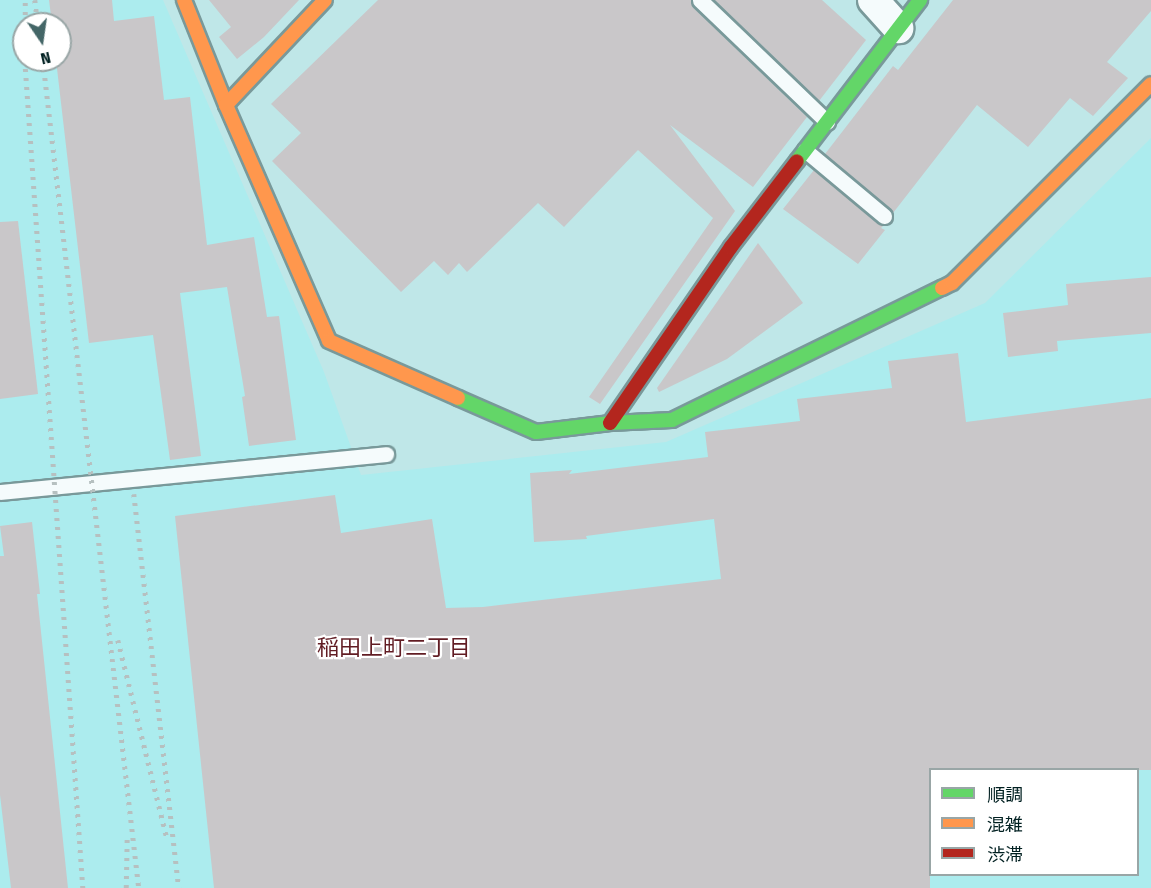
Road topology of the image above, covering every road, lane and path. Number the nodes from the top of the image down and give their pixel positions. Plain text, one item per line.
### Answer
1 (184, 0) edge
2 (325, 0) edge
3 (700, 0) edge
4 (873, 0) edge
5 (920, 0) edge
6 (898, 28) junction
7 (1151, 84) edge
8 (226, 105) junction
9 (826, 122) junction
10 (805, 150) junction
11 (884, 216) dead end
12 (610, 423) junction
13 (386, 454) dead end
14 (0, 492) edge

1 - 8 street
2 - 8 street
3 - 9 lane
4 - 6 street
5 - 6 street
6 - 9 street
7 - 12 street
8 - 12 street
9 - 10 street
10 - 11 lane
10 - 12 street
13 - 14 lane

